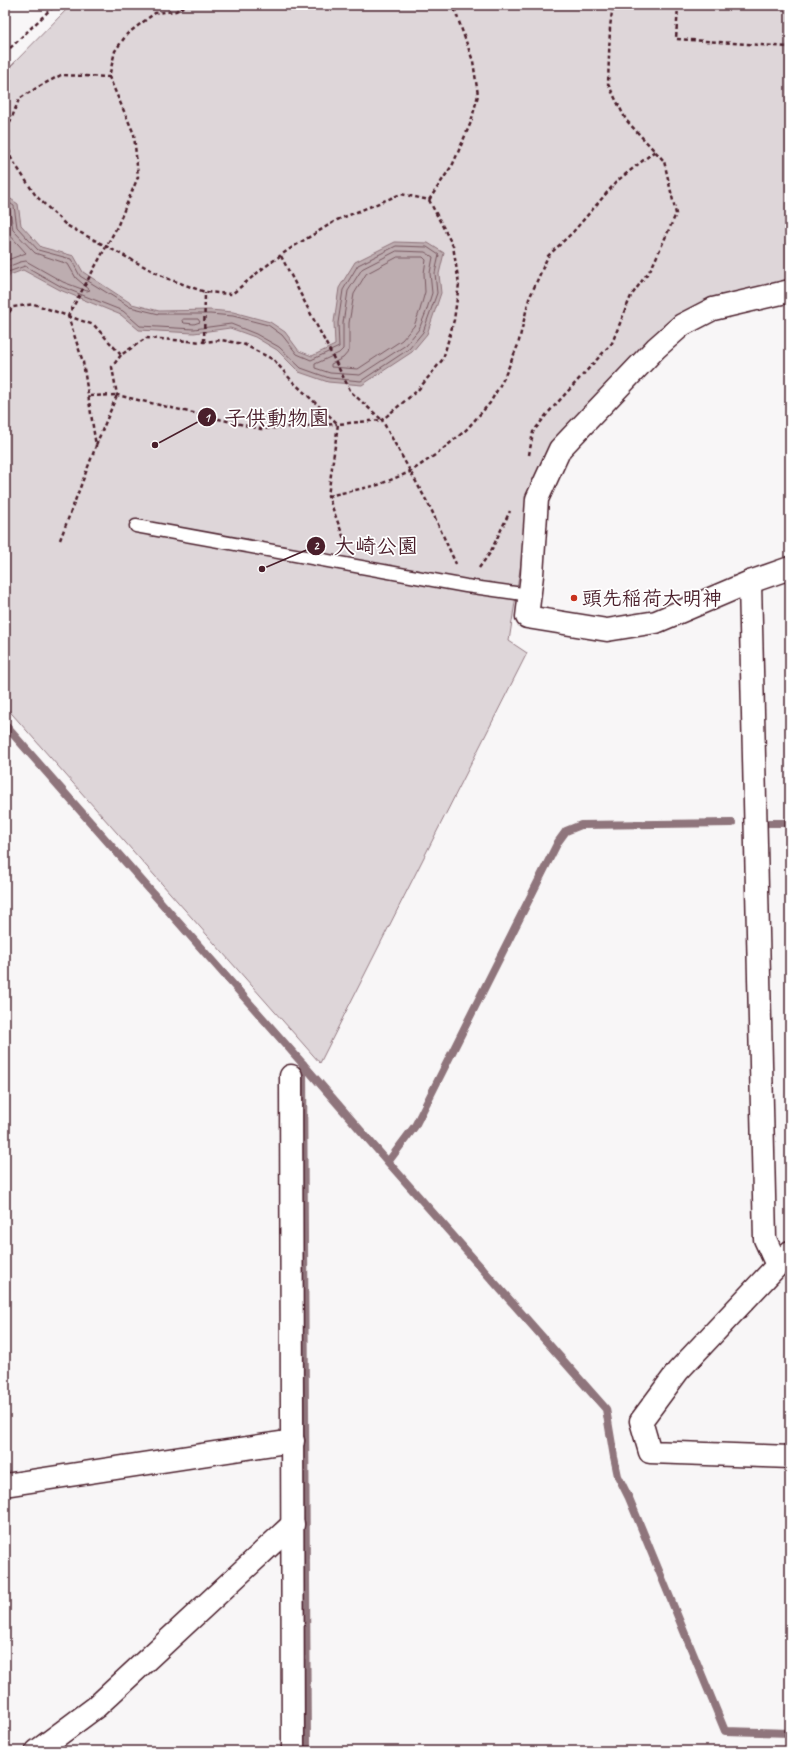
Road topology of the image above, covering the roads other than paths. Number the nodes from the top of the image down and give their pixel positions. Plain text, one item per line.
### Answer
1 (790, 290) edge
2 (136, 526) dead end
3 (790, 568) edge
4 (750, 582) junction
5 (530, 596) junction
6 (291, 1076) dead end
7 (784, 1259) edge
8 (293, 1441) junction
9 (790, 1457) edge
10 (5, 1485) edge
11 (293, 1524) junction
12 (37, 1751) edge
13 (293, 1751) edge

1 - 5 street
2 - 5 lane
3 - 4 street
4 - 5 street
4 - 7 street
6 - 8 street
7 - 9 street
8 - 10 street
8 - 11 street
11 - 12 street
11 - 13 street

